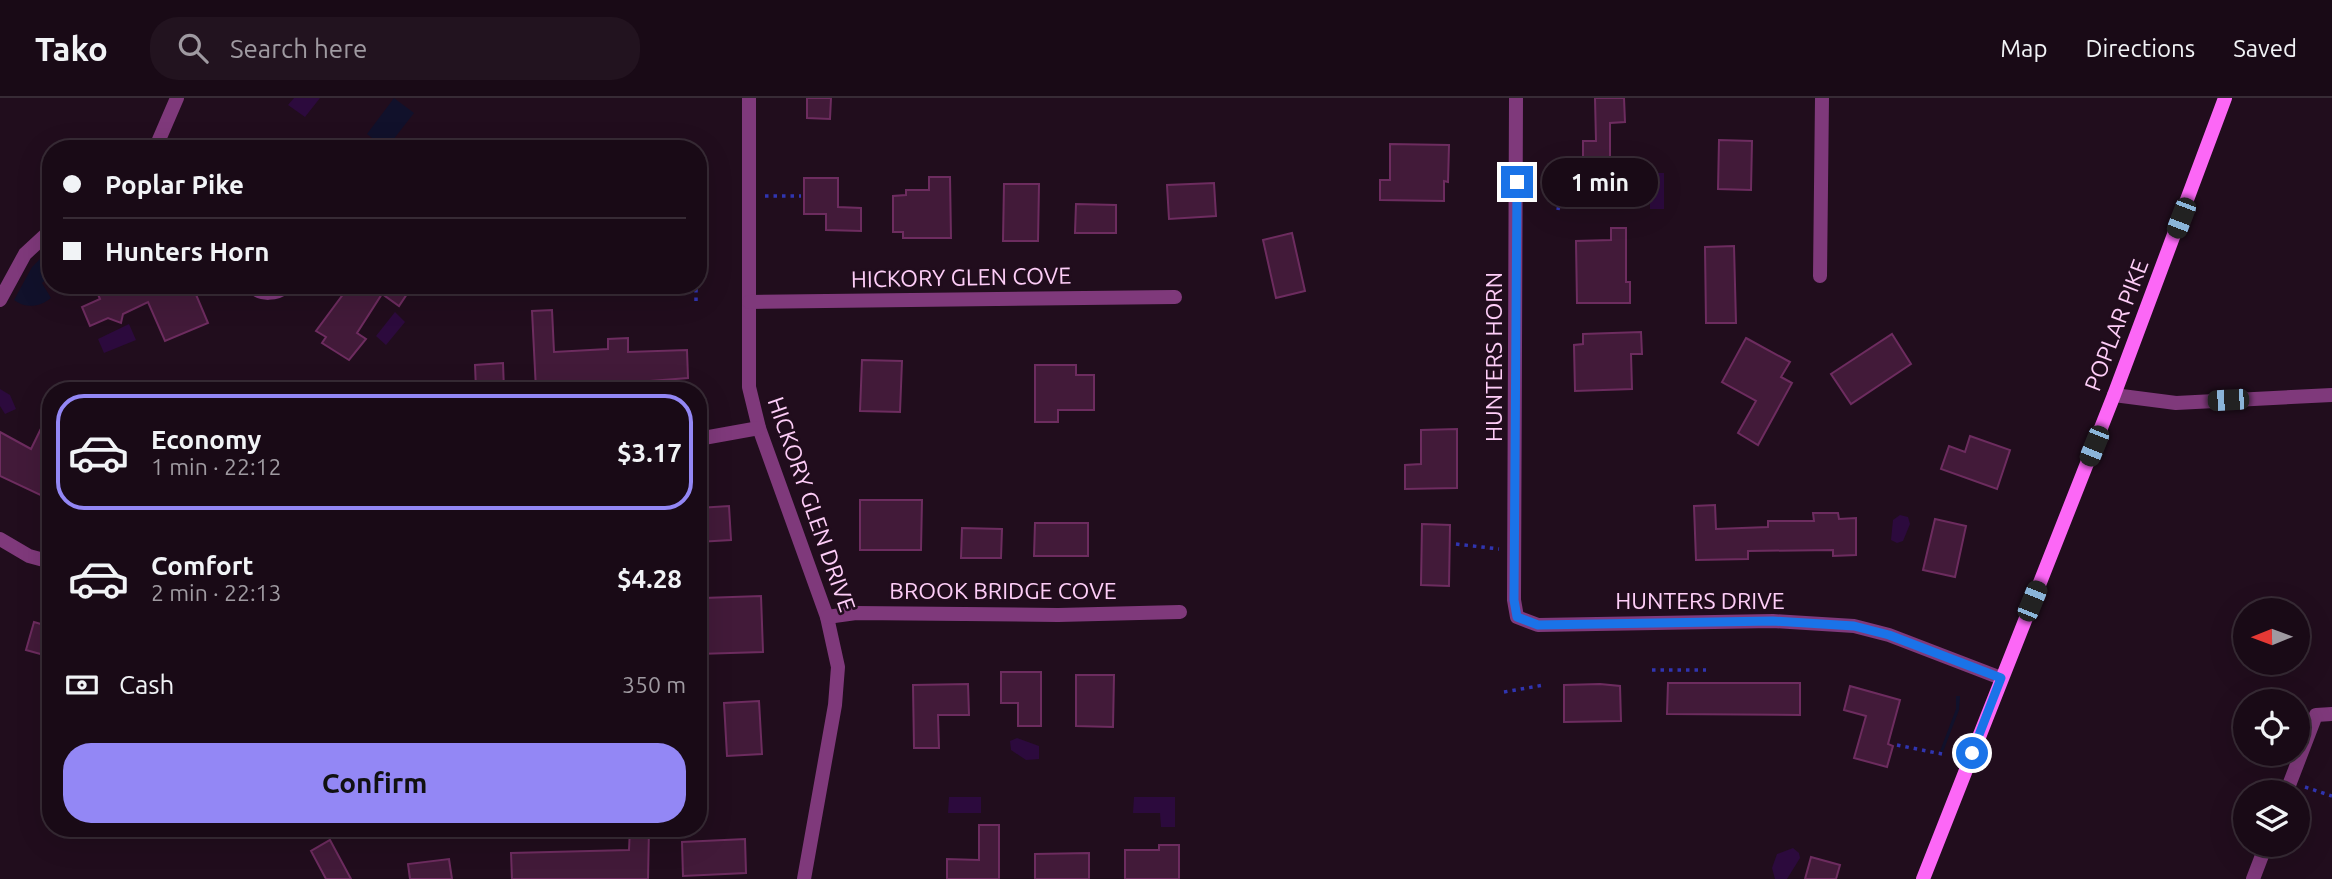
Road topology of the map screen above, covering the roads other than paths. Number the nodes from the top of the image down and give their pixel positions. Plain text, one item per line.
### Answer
1 (177, 98) edge
2 (749, 98) edge
3 (1516, 98) edge
4 (1822, 98) edge
5 (2225, 98) edge
6 (162, 140) edge
7 (42, 238) edge
8 (1820, 276) dead end
9 (1175, 298) dead end
10 (0, 300) edge
11 (749, 302) junction
12 (2114, 395) junction
13 (2332, 395) edge
14 (759, 428) junction
15 (707, 437) edge
16 (0, 539) edge
17 (42, 560) edge
18 (1180, 612) dead end
19 (827, 617) junction
20 (1517, 617) joint
21 (2001, 678) junction
22 (2332, 713) edge
23 (2292, 780) edge
24 (2261, 857) edge
25 (804, 879) edge
26 (1923, 879) edge
27 (2253, 879) edge

1 - 6 street
2 - 11 street, HICKORY GLEN DRIVE
3 - 20 street, HUNTERS HORN
4 - 8 street
5 - 12 main road, POPLAR PIKE
7 - 10 street
9 - 11 street, HICKORY GLEN COVE
11 - 14 street, HICKORY GLEN DRIVE
12 - 13 street
12 - 21 main road, POPLAR PIKE
14 - 15 street
14 - 19 street, HICKORY GLEN DRIVE
16 - 17 street
18 - 19 street, BROOK BRIDGE COVE
19 - 25 street, HICKORY GLEN DRIVE
20 - 21 street, HUNTERS DRIVE
21 - 26 main road, POPLAR PIKE
22 - 23 street
24 - 27 street

